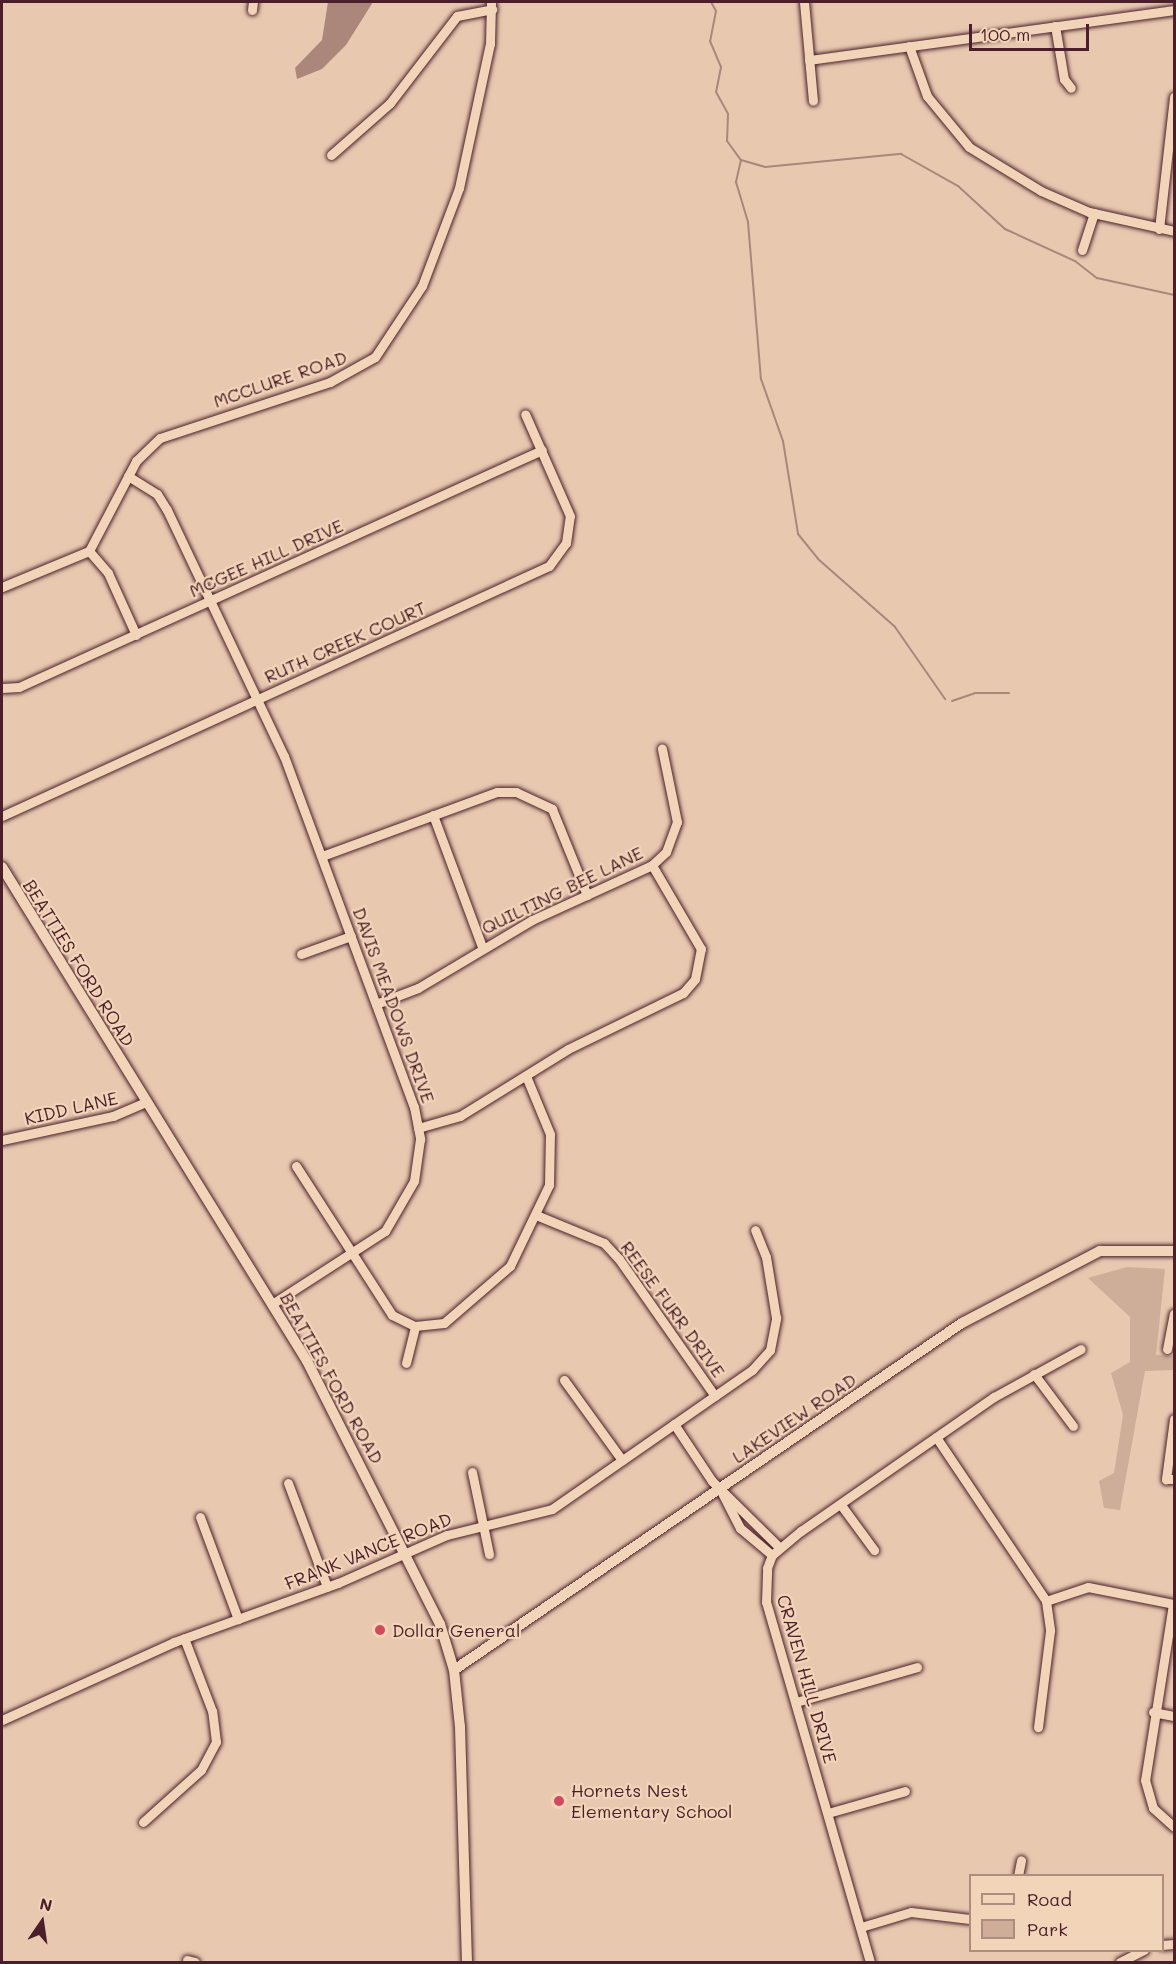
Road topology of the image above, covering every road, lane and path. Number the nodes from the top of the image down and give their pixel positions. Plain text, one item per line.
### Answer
1 (804, 2) edge
2 (492, 5) edge
3 (1174, 10) edge
4 (1055, 26) junction
5 (909, 46) junction
6 (809, 60) junction
7 (1071, 88) dead end
8 (1174, 97) edge
9 (813, 100) dead end
10 (331, 155) dead end
11 (1094, 213) junction
12 (1159, 229) junction
13 (1174, 231) edge
14 (1082, 250) dead end
15 (525, 414) dead end
16 (542, 450) junction
17 (128, 476) junction
18 (89, 551) junction
19 (2, 587) edge
20 (208, 602) junction
21 (136, 635) junction
22 (2, 688) edge
23 (255, 701) junction
24 (662, 749) dead end
25 (2, 816) edge
26 (433, 816) junction
27 (322, 856) junction
28 (652, 865) junction
29 (2, 867) edge
30 (587, 895) junction
31 (351, 936) junction
32 (482, 947) junction
33 (301, 954) dead end
34 (376, 1004) junction
35 (526, 1076) junction
36 (146, 1102) junction
37 (418, 1128) junction
38 (2, 1140) edge
39 (296, 1166) dead end
40 (536, 1215) junction
41 (755, 1230) dead end
42 (1174, 1251) edge
43 (353, 1256) junction
44 (272, 1304) junction
45 (1174, 1315) edge
46 (415, 1326) junction
47 (1082, 1349) dead end
48 (1167, 1349) dead end
49 (406, 1363) dead end
50 (1035, 1374) junction
51 (564, 1380) dead end
52 (715, 1396) junction
53 (1174, 1419) edge
54 (674, 1424) junction
55 (1073, 1426) dead end
56 (936, 1437) junction
57 (622, 1460) junction
58 (472, 1472) dead end
59 (1174, 1479) edge
60 (288, 1483) dead end
61 (720, 1489) junction
62 (841, 1505) junction
63 (200, 1517) dead end
64 (484, 1527) junction
65 (780, 1548) junction
66 (874, 1550) dead end
67 (489, 1554) dead end
68 (407, 1555) junction
69 (772, 1555) junction
70 (327, 1587) junction
71 (1046, 1601) junction
72 (1174, 1604) edge
73 (237, 1619) junction
74 (184, 1638) junction
75 (917, 1667) dead end
76 (454, 1670) junction
77 (796, 1702) junction
78 (1153, 1712) junction
79 (1174, 1716) edge
80 (2, 1720) edge
81 (1038, 1727) dead end
82 (905, 1791) dead end
83 (828, 1813) junction
84 (143, 1822) dead end
85 (1174, 1827) edge
86 (1021, 1860) dead end
87 (1018, 1874) edge
88 (969, 1919) edge
89 (861, 1927) junction
90 (1140, 1952) edge
91 (467, 1962) edge
92 (870, 1962) edge
93 (1120, 1962) edge

1 - 6 street
2 - 10 street, MCCLURE ROAD
2 - 17 street, MCCLURE ROAD
3 - 4 street
4 - 5 street
4 - 7 street
5 - 6 street
5 - 11 street
6 - 9 street
8 - 12 street
11 - 12 street
11 - 14 street
12 - 13 street
15 - 16 street, RUTH CREEK COURT
16 - 20 street, MCGEE HILL DRIVE
16 - 23 street, RUTH CREEK COURT
17 - 18 street, MCCLURE ROAD
17 - 20 street, DAVIS MEADOWS DRIVE
18 - 19 street
18 - 21 street
20 - 21 street, MCGEE HILL DRIVE
20 - 23 street, DAVIS MEADOWS DRIVE
21 - 22 street, MCGEE HILL DRIVE
23 - 25 street, RUTH CREEK COURT
23 - 27 street, DAVIS MEADOWS DRIVE
24 - 28 street, QUILTING BEE LANE
26 - 27 street
26 - 30 street
26 - 32 street
27 - 31 street, DAVIS MEADOWS DRIVE
28 - 30 street, QUILTING BEE LANE
28 - 35 street
29 - 36 main road, BEATTIES FORD ROAD
30 - 32 street, QUILTING BEE LANE
31 - 33 street
31 - 34 street, DAVIS MEADOWS DRIVE
32 - 34 street, QUILTING BEE LANE
34 - 37 street, DAVIS MEADOWS DRIVE
35 - 37 street
35 - 40 street
36 - 38 street, KIDD LANE
36 - 44 main road, BEATTIES FORD ROAD
37 - 43 street, DAVIS MEADOWS DRIVE
39 - 43 street
40 - 46 street
40 - 52 street, REESE FURR DRIVE
41 - 52 street, FRANK VANCE ROAD
42 - 61 main road, LAKEVIEW ROAD
43 - 44 street, DAVIS MEADOWS DRIVE
43 - 46 street
44 - 68 main road, BEATTIES FORD ROAD
45 - 48 street
46 - 49 street
47 - 50 street
50 - 55 street
50 - 56 street
51 - 57 street
52 - 54 street, FRANK VANCE ROAD
53 - 59 street
54 - 57 street, FRANK VANCE ROAD
54 - 61 street
56 - 62 street
56 - 71 street
57 - 64 street, FRANK VANCE ROAD
58 - 64 street
60 - 70 street
61 - 65 street
61 - 69 street
61 - 76 main road, LAKEVIEW ROAD
62 - 65 street
62 - 66 street
63 - 73 street
64 - 67 street
64 - 68 street, FRANK VANCE ROAD
65 - 69 street
68 - 70 street, FRANK VANCE ROAD
68 - 76 main road, BEATTIES FORD ROAD
69 - 77 street, CRAVEN HILL DRIVE
70 - 73 street, FRANK VANCE ROAD
71 - 72 street
71 - 81 street
72 - 78 street
73 - 74 street, FRANK VANCE ROAD
74 - 80 street, FRANK VANCE ROAD
74 - 84 street
75 - 77 street
76 - 91 main road, BEATTIES FORD ROAD
77 - 83 street, CRAVEN HILL DRIVE
78 - 79 street
78 - 85 street
82 - 83 street
83 - 89 street, CRAVEN HILL DRIVE
86 - 87 street
88 - 89 street
89 - 92 street, CRAVEN HILL DRIVE
90 - 93 street

